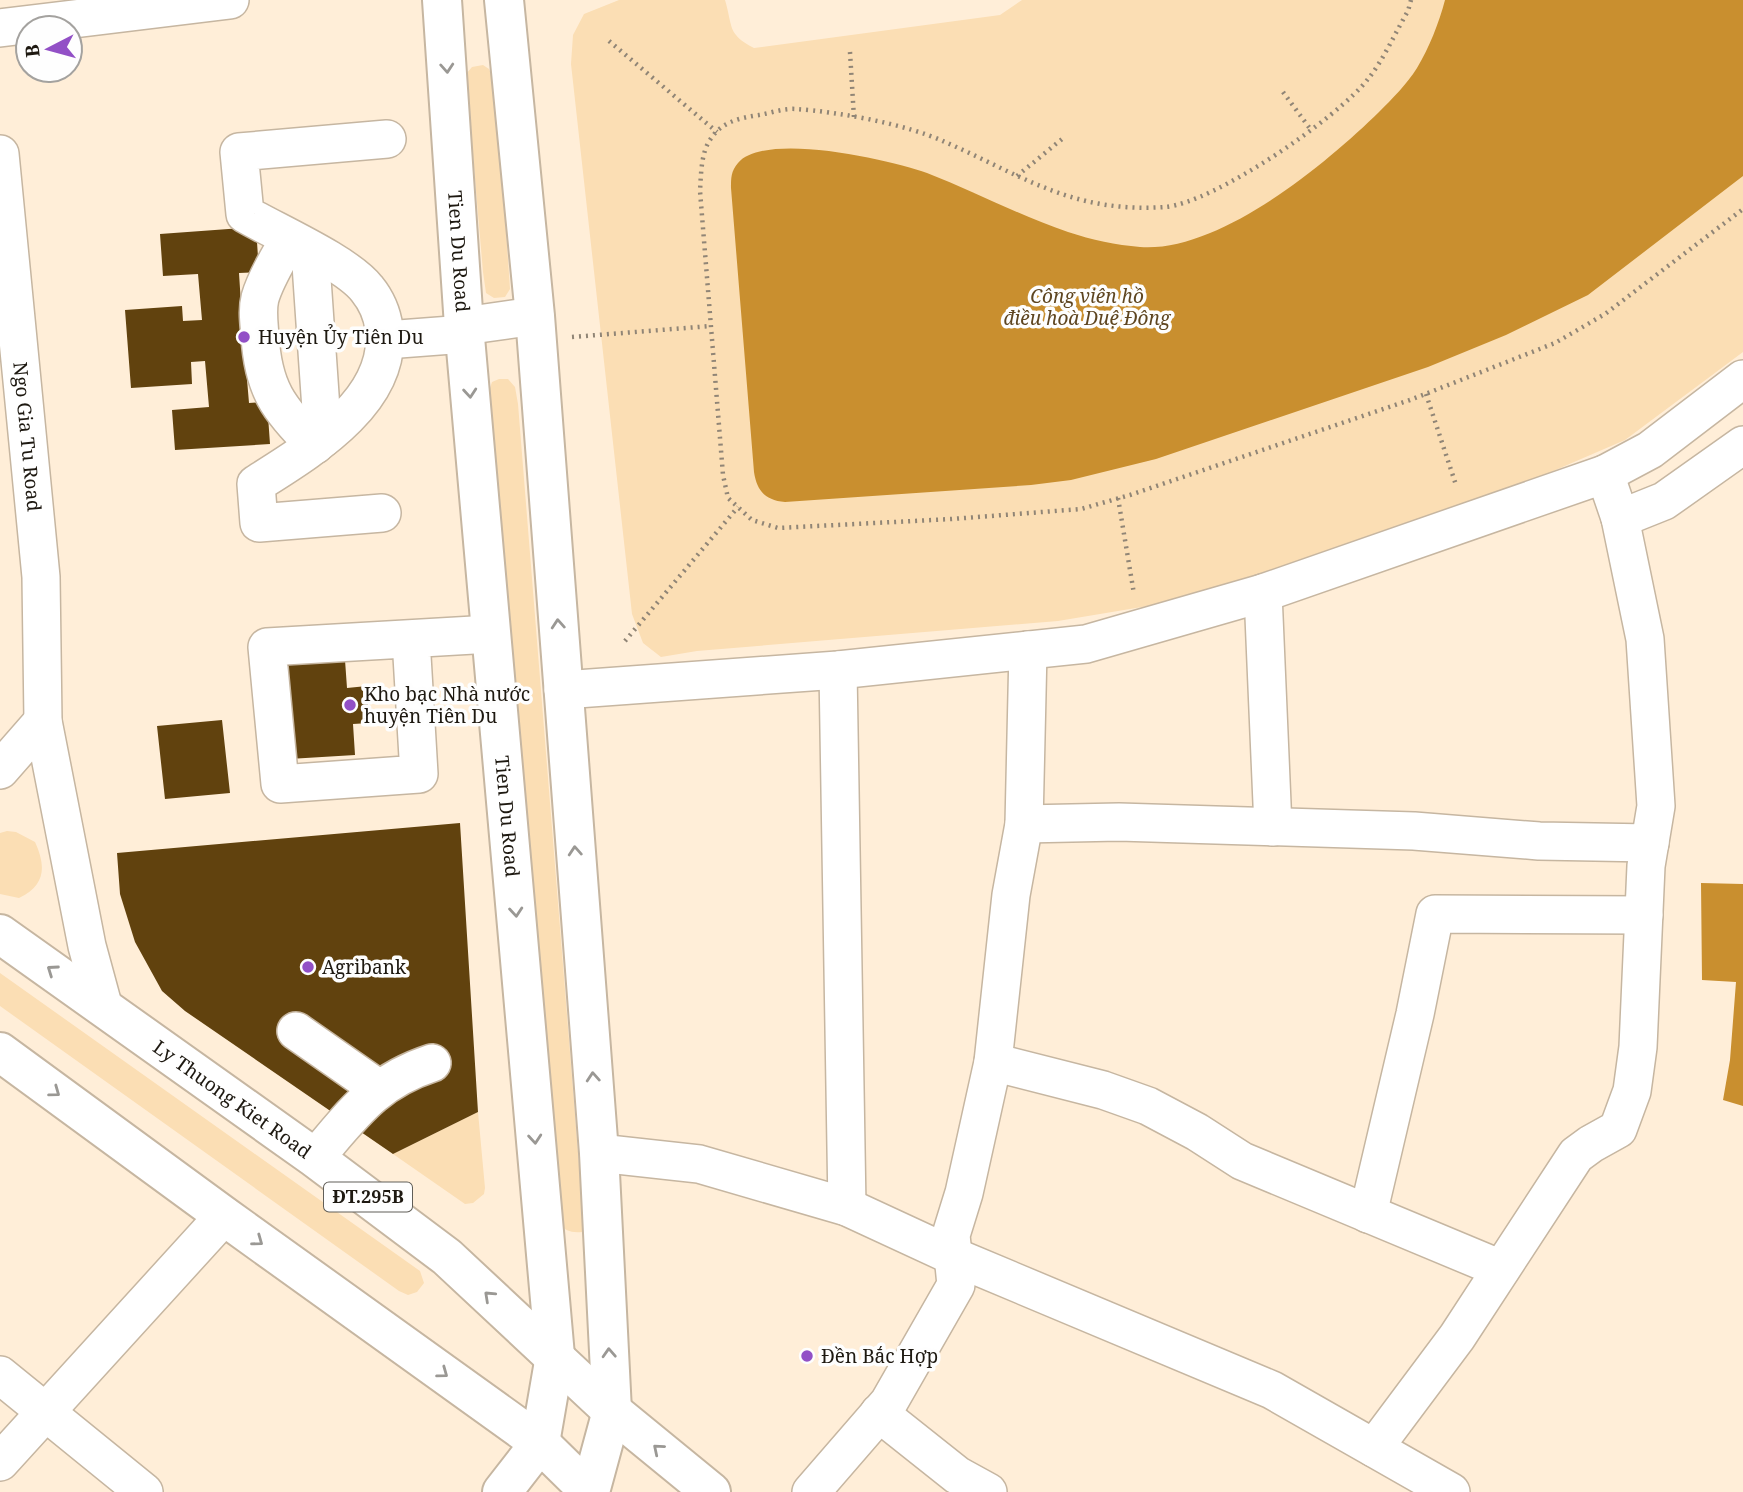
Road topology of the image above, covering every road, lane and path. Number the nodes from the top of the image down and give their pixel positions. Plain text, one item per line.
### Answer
1 (230, 0) edge
2 (442, 0) edge
3 (504, 0) edge
4 (1411, 0) edge
5 (0, 28) edge
6 (609, 41) dead end
7 (850, 52) dead end
8 (1283, 92) dead end
9 (854, 118) junction
10 (1311, 130) junction
11 (717, 132) junction
12 (387, 139) dead end
13 (1062, 139) dead end
14 (0, 154) edge
15 (1017, 176) junction
16 (1743, 209) edge
17 (300, 244) junction
18 (711, 326) junction
19 (548, 327) junction
20 (465, 330) junction
21 (386, 340) junction
22 (1743, 379) edge
23 (1426, 394) junction
24 (319, 442) junction
25 (1743, 445) edge
26 (1605, 474) junction
27 (1457, 485) dead end
28 (1118, 498) junction
29 (738, 507) junction
30 (382, 513) dead end
31 (1620, 518) junction
32 (1263, 593) junction
33 (1134, 594) dead end
34 (491, 635) junction
35 (411, 639) junction
36 (625, 641) dead end
37 (1028, 650) junction
38 (838, 670) junction
39 (563, 690) junction
40 (43, 720) junction
41 (0, 770) edge
42 (1024, 824) junction
43 (1273, 827) junction
44 (1650, 843) junction
45 (1644, 915) junction
46 (0, 934) edge
47 (103, 1006) junction
48 (296, 1031) dead end
49 (0, 1052) edge
50 (993, 1062) junction
51 (432, 1063) dead end
52 (379, 1089) junction
53 (599, 1153) junction
54 (315, 1158) junction
55 (847, 1207) junction
56 (1368, 1214) junction
57 (224, 1216) junction
58 (954, 1257) junction
59 (1501, 1269) junction
60 (555, 1356) junction
61 (0, 1375) edge
62 (612, 1411) junction
63 (45, 1412) junction
64 (880, 1413) junction
65 (540, 1443) junction
66 (1374, 1448) junction
67 (0, 1462) edge
68 (141, 1491) edge
69 (502, 1492) edge
70 (590, 1492) edge
71 (711, 1492) edge
72 (811, 1492) edge
73 (988, 1492) edge
74 (1451, 1492) edge

1 - 5 street
2 -> 20 main road, Tien Du Road
3 - 19 main road
4 - 10 path
6 - 11 path
7 - 9 path
8 - 10 path
9 - 11 path
9 - 15 path
10 - 15 path
11 - 18 path
12 - 17 street
13 - 15 path
14 - 40 street, Ngo Gia Tu Road
16 - 23 path
17 - 21 street
17 - 24 street
17 - 24 street
18 - 19 path
18 - 29 path
19 - 20 street
39 -> 19 main road
20 - 21 street
20 -> 34 main road, Tien Du Road
21 - 24 street
22 - 26 street
23 - 27 path
23 - 28 path
24 - 30 street
25 - 31 street
26 - 31 street
26 - 32 street
28 - 29 path
28 - 33 path
29 - 36 path
31 - 44 street
32 - 37 street
32 - 43 street
34 - 35 street
34 -> 60 main road, Tien Du Road
35 - 35 street
37 - 38 street
37 - 42 street
38 - 39 street
38 - 55 street
53 -> 39 main road
40 - 41 street
40 - 47 street, Ngo Gia Tu Road
42 - 43 street
42 - 50 street
43 - 44 street
44 - 45 street
45 - 56 street
45 - 59 street
47 -> 46 main road, Ly Thuong Kiet Road / ĐT.295B
47 - 54 main road, Ly Thuong Kiet Road / ĐT.295B
48 - 52 street
49 -> 57 main road
50 - 56 street
50 - 58 street
51 - 52 street
52 - 54 street
53 - 55 street
62 -> 53 main road
60 -> 54 main road, Ly Thuong Kiet Road / ĐT.295B
55 - 58 street
56 - 59 street
57 - 63 street
57 -> 65 main road
58 - 64 street
58 - 66 street
59 - 66 street
60 - 62 main road, Ly Thuong Kiet Road / ĐT.295B
60 - 65 main road, Tien Du Road
61 - 63 street
62 - 70 main road
71 -> 62 main road, Ly Thuong Kiet Road / ĐT.295B
63 - 67 street
63 - 68 street
64 - 72 street
64 - 73 street
65 - 69 main road, Tien Du Road
65 - 70 main road
66 - 74 street

